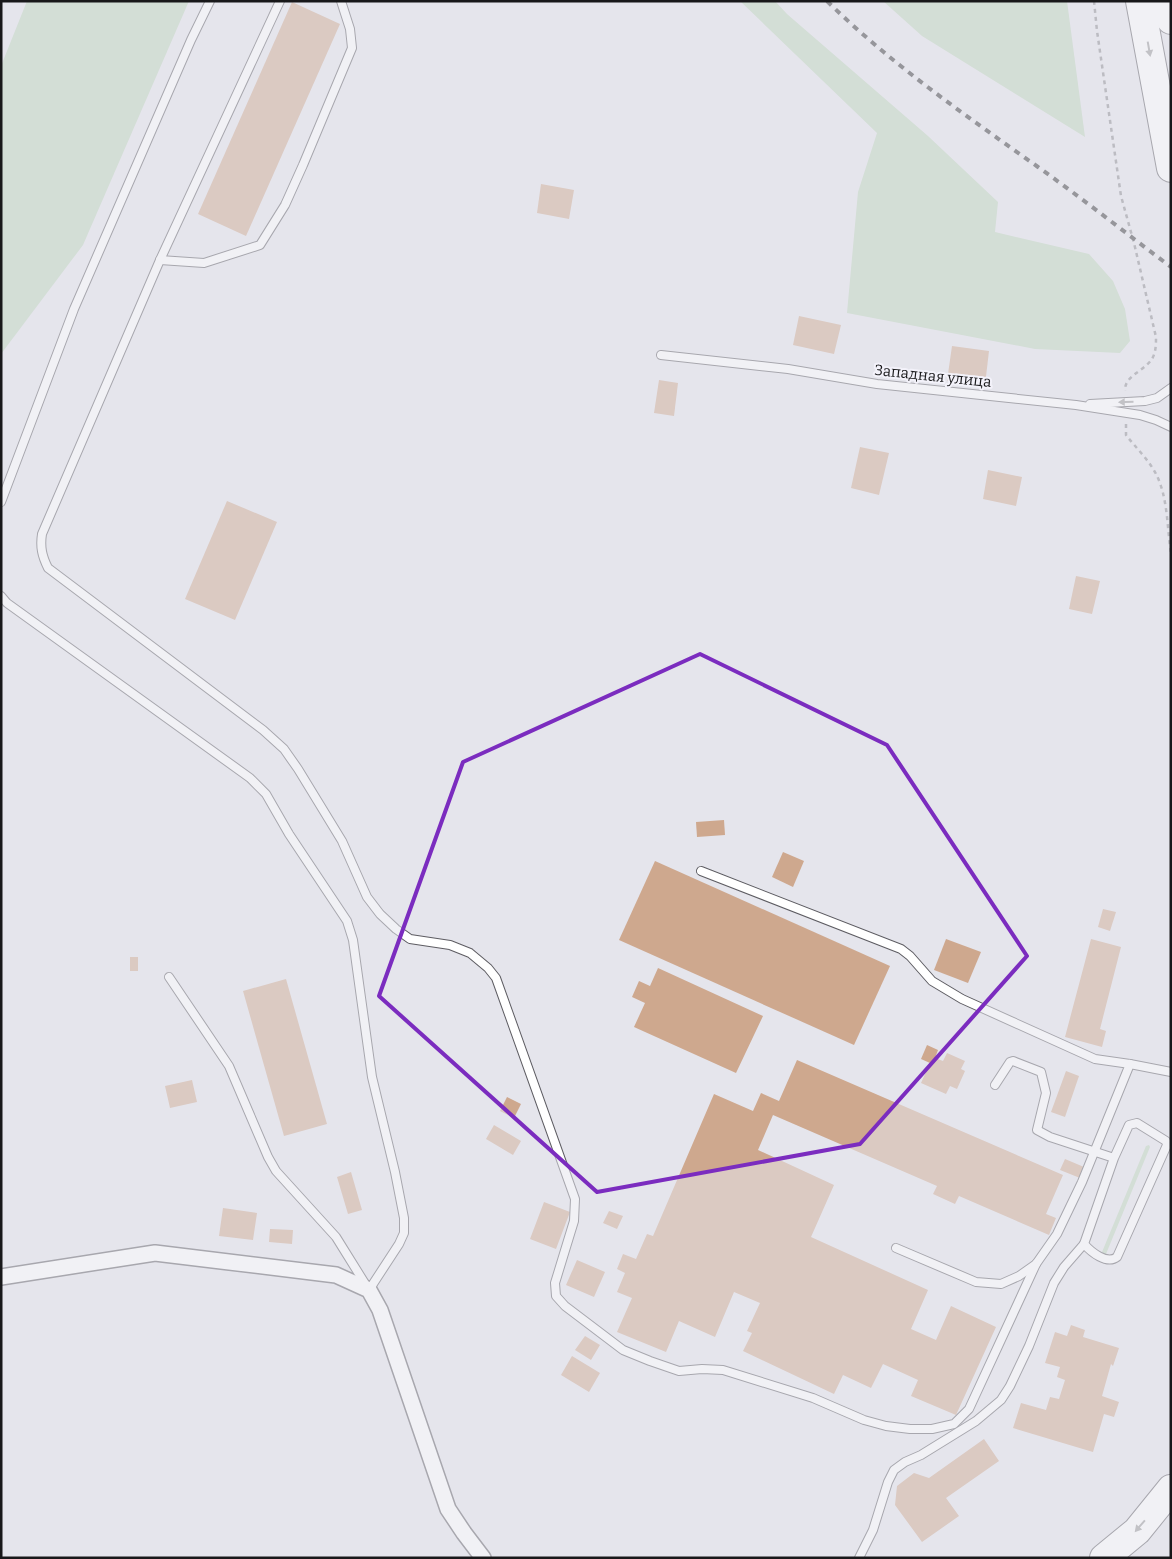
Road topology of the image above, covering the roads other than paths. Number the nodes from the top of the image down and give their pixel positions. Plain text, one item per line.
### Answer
1 (210, 1) edge
2 (280, 1) edge
3 (341, 1) edge
4 (1140, 1) edge
5 (1167, 1) edge
6 (1171, 20) edge
7 (1171, 168) edge
8 (160, 260) junction
9 (661, 356) dead end
10 (1171, 388) edge
11 (1076, 405) junction
12 (1171, 427) edge
13 (1, 502) edge
14 (1, 596) edge
15 (701, 871) dead end
16 (169, 977) dead end
17 (1130, 1064) junction
18 (1171, 1066) edge
19 (1159, 1070) junction
20 (1171, 1072) edge
21 (995, 1085) dead end
22 (1095, 1151) junction
23 (1114, 1158) junction
24 (1084, 1244) junction
25 (896, 1248) dead end
26 (1036, 1264) junction
27 (1, 1277) edge
28 (369, 1290) junction
29 (1171, 1489) edge
30 (483, 1558) edge
31 (859, 1558) edge
32 (1104, 1558) edge

1 - 13 lane
2 - 8 lane
3 - 8 lane
4 -> 7 highway
5 - 6 highway
8 - 26 lane
9 - 11 lane, Западная улица
10 -> 11 lane, Западная улица
11 - 12 lane, Западная улица
14 - 28 lane
15 - 17 lane
16 - 28 lane
17 - 19 lane
17 - 22 lane
18 - 19 lane
19 - 20 lane
21 - 22 lane
22 - 23 lane
22 - 26 lane
23 - 24 lane
23 - 24 lane
24 - 31 lane
25 - 26 lane
27 - 28 street
28 - 30 street
29 -> 32 highway

